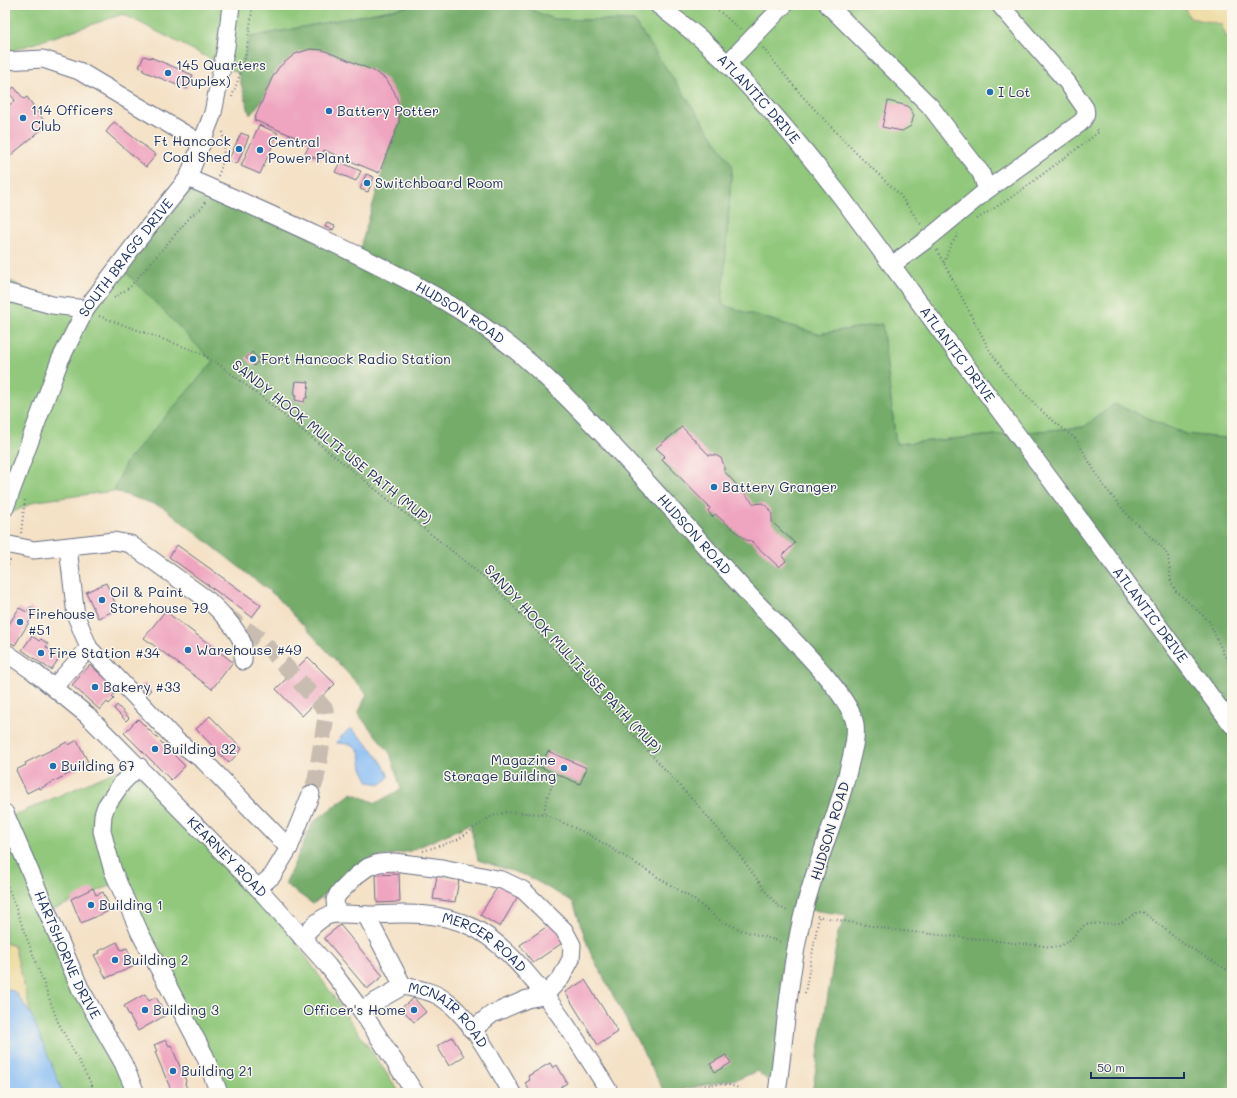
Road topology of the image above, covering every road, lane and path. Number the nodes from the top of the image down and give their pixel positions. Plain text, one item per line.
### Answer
1 (231, 5) edge
2 (253, 5) edge
3 (658, 5) edge
4 (712, 5) edge
5 (784, 5) edge
6 (828, 5) edge
7 (1000, 5) edge
8 (745, 33) dead end
9 (760, 45) dead end
10 (5, 61) edge
11 (727, 64) junction
12 (231, 101) dead end
13 (1094, 123) dead end
14 (223, 127) dead end
15 (202, 144) junction
16 (188, 178) junction
17 (212, 188) junction
18 (987, 190) junction
19 (974, 220) dead end
20 (960, 232) dead end
21 (930, 237) junction
22 (944, 263) junction
23 (892, 265) junction
24 (5, 292) edge
25 (113, 298) dead end
26 (86, 308) junction
27 (103, 310) dead end
28 (5, 508) edge
29 (68, 547) junction
30 (9, 549) edge
31 (5, 572) edge
32 (88, 648) junction
33 (5, 652) edge
34 (243, 661) dead end
35 (1232, 665) edge
36 (54, 688) junction
37 (1232, 725) edge
38 (139, 766) junction
39 (554, 781) dead end
40 (311, 794) tunnel mouth
41 (5, 813) edge
42 (544, 814) junction
43 (289, 848) junction
44 (420, 852) dead end
45 (5, 879) edge
46 (258, 888) junction
47 (336, 912) junction
48 (803, 914) junction
49 (366, 915) junction
50 (302, 938) junction
51 (796, 947) junction
52 (1232, 973) edge
53 (403, 986) junction
54 (544, 996) junction
55 (361, 1010) junction
56 (472, 1030) junction
57 (96, 1093) edge
58 (136, 1093) edge
59 (219, 1093) edge
60 (415, 1093) edge
61 (512, 1093) edge
62 (610, 1093) edge
63 (682, 1093) edge
64 (746, 1093) edge
65 (777, 1093) edge

1 - 15 street, SOUTH BRAGG DRIVE
2 - 12 path
3 - 11 street, ATLANTIC DRIVE
4 - 8 path
5 - 11 street
6 - 18 street
7 - 18 street
9 - 21 path
10 - 15 street
11 - 23 street, ATLANTIC DRIVE
13 - 19 path
14 - 17 path
15 - 16 street, SOUTH BRAGG DRIVE
16 - 17 street, HUDSON ROAD
16 - 26 street, SOUTH BRAGG DRIVE
17 - 25 path
17 - 48 street, HUDSON ROAD
18 - 21 street
20 - 22 path
21 - 22 path
21 - 23 street
22 - 35 path
23 - 37 street, ATLANTIC DRIVE
24 - 26 street
26 - 28 street, SOUTH BRAGG DRIVE
27 - 48 path, SANDY HOOK MULTI-USE PATH (MUP)
29 - 30 street
29 - 32 street
29 - 34 street
30 - 31 path
32 - 36 street
32 - 43 street
33 - 36 street, KEARNEY ROAD
36 - 38 street, KEARNEY ROAD
38 - 46 street, KEARNEY ROAD
38 - 59 street
39 - 42 path
40 - 43 street
41 - 58 street, HARTSHORNE DRIVE
42 - 44 path
42 - 51 path
43 - 46 street
45 - 57 path
46 - 50 street, KEARNEY ROAD
47 - 49 street, MERCER ROAD
47 - 50 street
47 - 54 street
48 - 51 street, HUDSON ROAD
48 - 52 path, SANDY HOOK MULTI-USE PATH (MUP)
49 - 53 street
49 - 54 street, MERCER ROAD
50 - 55 street, KEARNEY ROAD
51 - 65 street, HUDSON ROAD
53 - 55 street, MCNAIR ROAD
53 - 56 street, MCNAIR ROAD
54 - 56 street
54 - 62 street, MERCER ROAD
55 - 60 street, KEARNEY ROAD
56 - 61 street, MCNAIR ROAD
63 - 64 path

